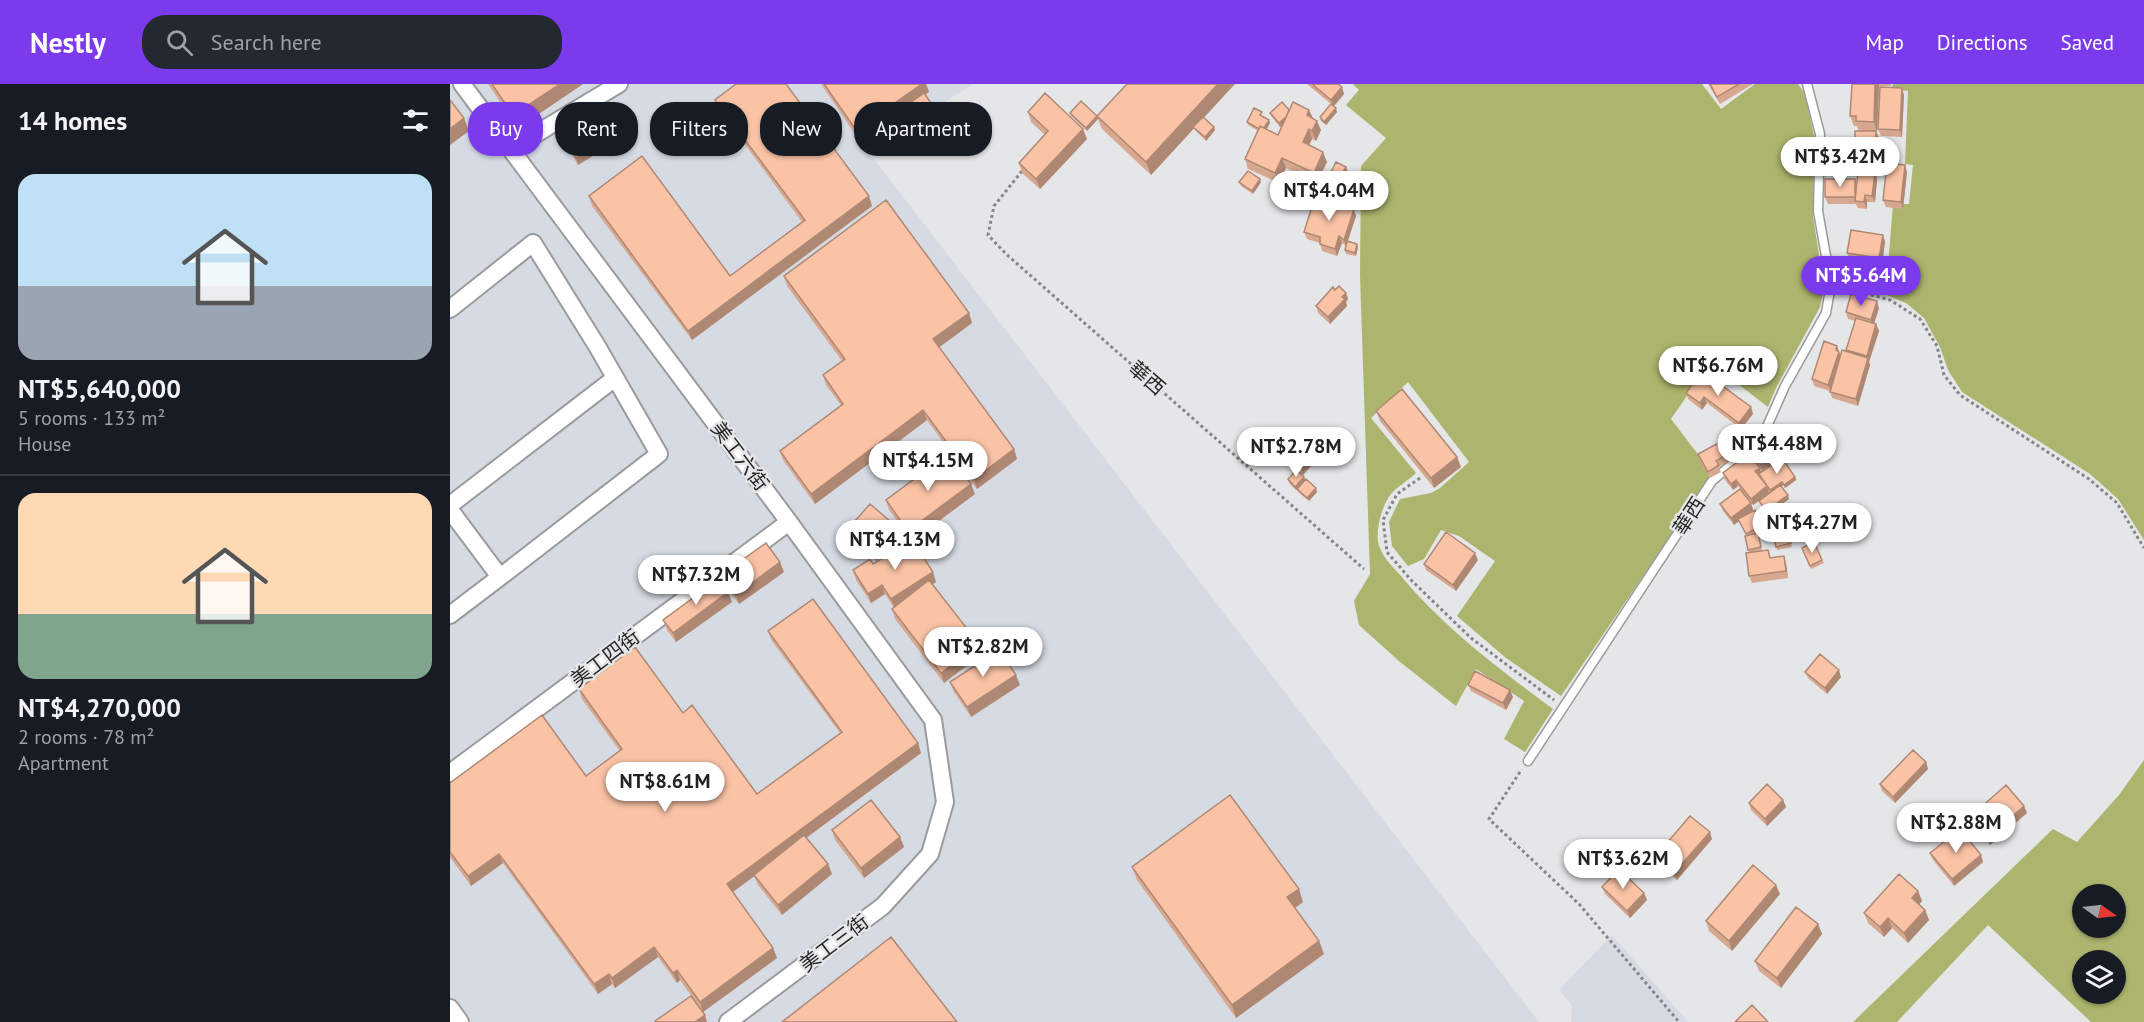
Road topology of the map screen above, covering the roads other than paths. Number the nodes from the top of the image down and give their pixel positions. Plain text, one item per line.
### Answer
1 (462, 84) edge
2 (619, 84) edge
3 (1807, 84) edge
4 (476, 102) edge
5 (543, 130) edge
6 (516, 156) edge
7 (450, 309) edge
8 (615, 378) junction
9 (450, 505) edge
10 (450, 510) edge
11 (789, 522) junction
12 (500, 577) junction
13 (450, 615) edge
14 (1528, 761) road end
15 (450, 773) edge
16 (930, 854) joint
17 (450, 1008) edge
18 (460, 1022) edge
19 (728, 1022) edge

1 - 4 street, 美工六街
2 - 5 street
3 - 14 lane, 華西
6 - 11 street, 美工六街
7 - 8 street
8 - 9 street
8 - 12 street
10 - 12 street
11 - 15 street, 美工四街
11 - 16 street, 美工六街
12 - 13 street
16 - 19 street, 美工三街
17 - 18 street

